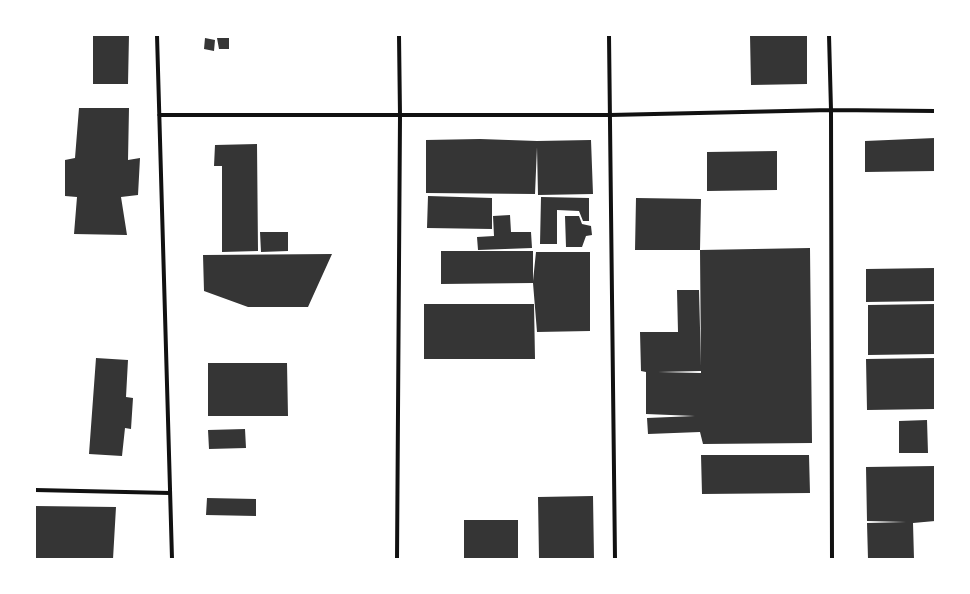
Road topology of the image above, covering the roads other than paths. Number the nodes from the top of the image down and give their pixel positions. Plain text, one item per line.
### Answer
1 (157, 35) edge
2 (399, 35) edge
3 (609, 35) edge
4 (829, 35) edge
5 (831, 110) junction
6 (935, 111) edge
7 (159, 115) junction
8 (610, 115) junction
9 (400, 116) junction
10 (35, 490) edge
11 (170, 493) junction
12 (172, 559) edge
13 (397, 559) edge
14 (615, 559) edge
15 (832, 559) edge

1 - 7 street
2 - 9 street
3 - 8 street
4 - 5 street
5 - 6 street
5 - 8 street
5 - 15 street
7 - 9 street
7 - 11 street
8 - 9 street
8 - 14 street
9 - 13 street
10 - 11 street
11 - 12 street

